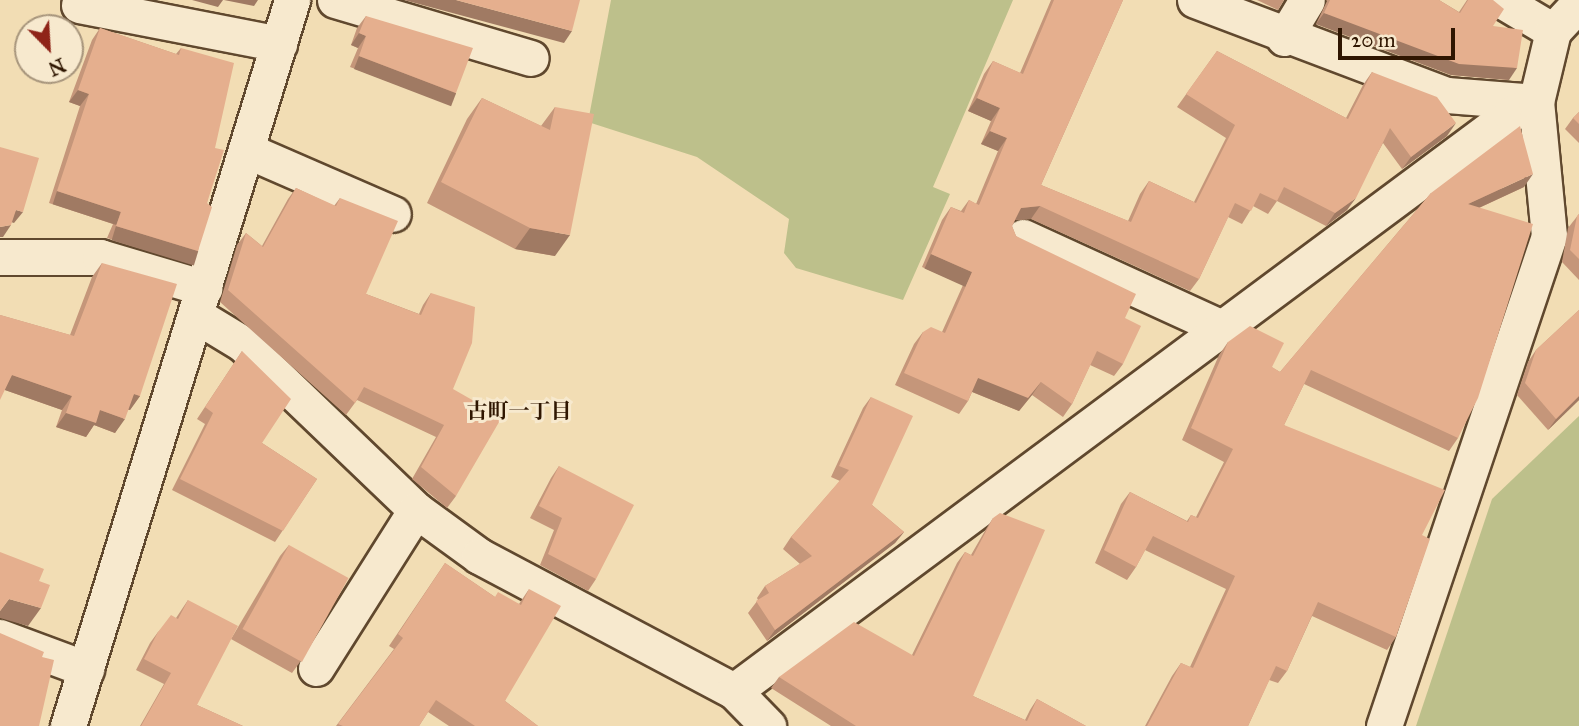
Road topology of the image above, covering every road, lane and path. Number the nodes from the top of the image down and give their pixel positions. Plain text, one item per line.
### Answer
1 (292, 0) edge
2 (335, 0) edge
3 (1195, 0) edge
4 (1307, 0) edge
5 (1501, 0) edge
6 (1579, 3) edge
7 (79, 5) dead end
8 (1553, 31) junction
9 (1284, 38) junction
10 (279, 44) junction
11 (531, 58) dead end
12 (1536, 102) junction
13 (246, 150) junction
14 (393, 214) dead end
15 (1023, 237) edge
16 (0, 257) edge
17 (200, 302) junction
18 (1222, 328) junction
19 (416, 509) junction
20 (0, 637) edge
21 (316, 668) dead end
22 (86, 669) junction
23 (734, 691) junction
24 (68, 726) edge
25 (768, 726) edge
26 (1384, 726) edge

1 - 10 street
2 - 11 street
3 - 9 street
4 - 9 street
5 - 8 street
6 - 8 street
7 - 10 street
8 - 12 street
9 - 12 street
10 - 13 street
12 - 18 street
12 - 26 street
13 - 14 street
13 - 17 street
15 - 18 street
16 - 17 street
17 - 19 street
17 - 22 street
18 - 23 street
19 - 21 street
19 - 23 street
20 - 22 street
22 - 24 street
23 - 25 street

